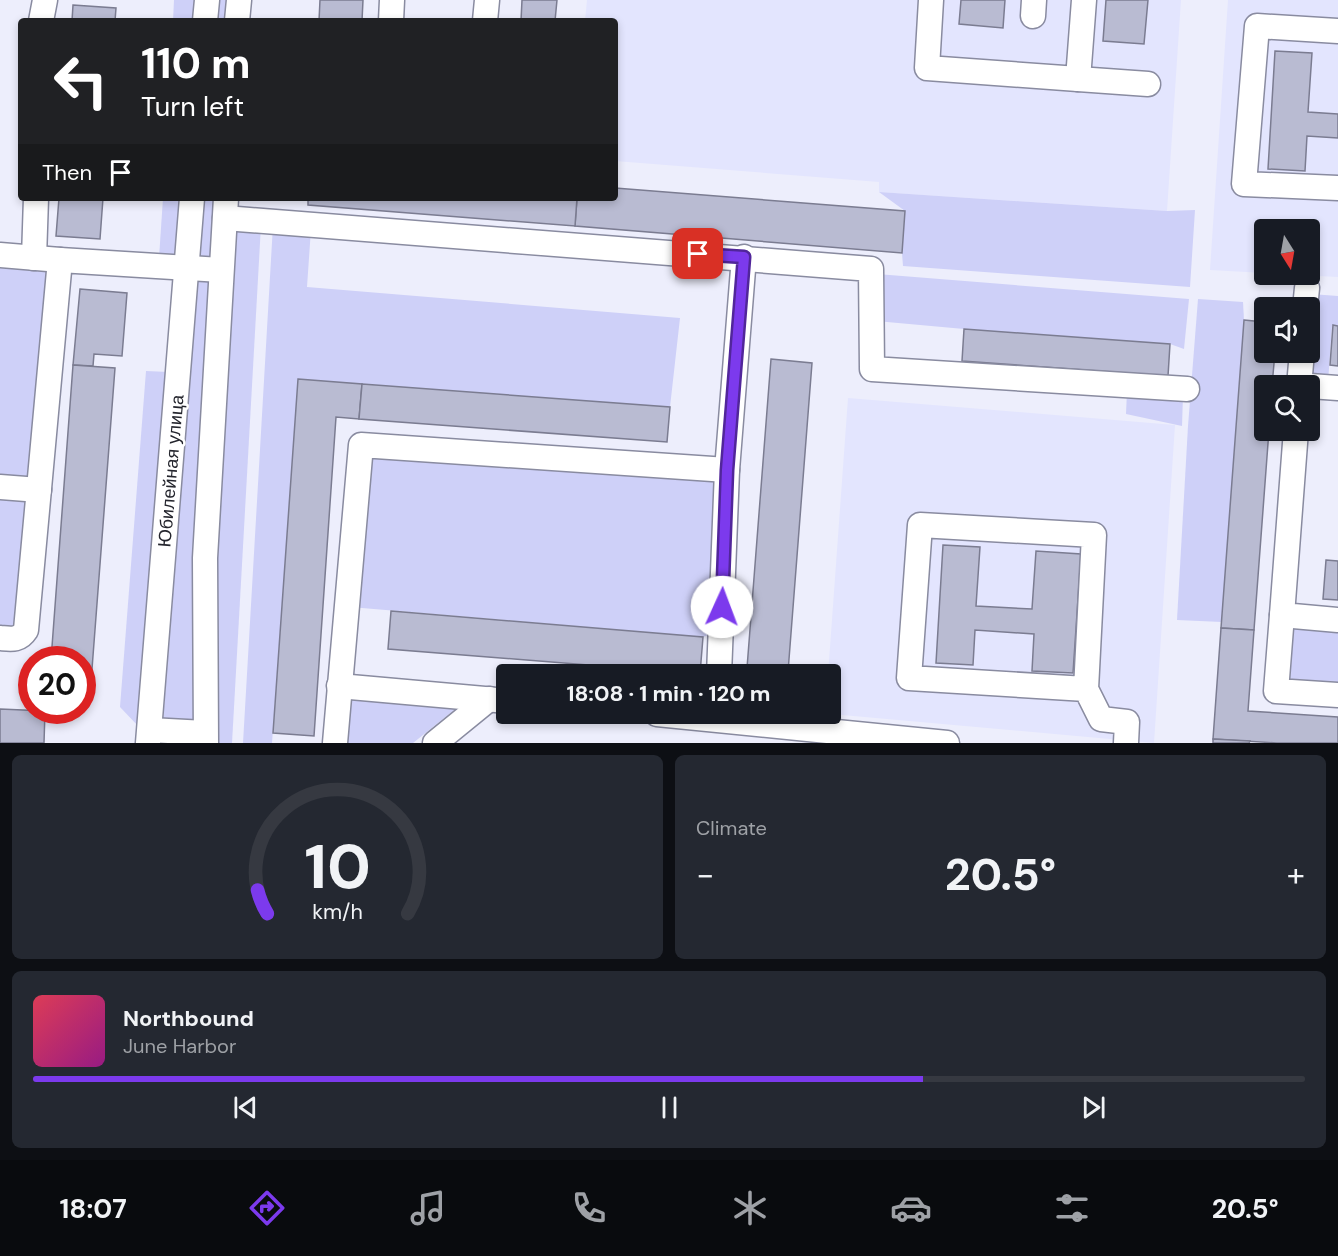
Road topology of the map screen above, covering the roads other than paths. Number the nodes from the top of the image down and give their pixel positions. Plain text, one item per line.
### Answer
1 (45, 0) edge
2 (207, 0) edge
3 (239, 0) edge
4 (392, 0) edge
5 (487, 0) edge
6 (931, 0) edge
7 (1084, 0) edge
8 (42, 18) edge
9 (205, 18) edge
10 (237, 18) edge
11 (391, 18) edge
12 (486, 18) edge
13 (1338, 30) edge
14 (1078, 79) junction
15 (1148, 84) dead end
16 (1338, 188) edge
17 (36, 201) edge
18 (192, 201) edge
19 (225, 208) edge
20 (0, 255) edge
21 (744, 257) junction
22 (34, 258) junction
23 (60, 260) junction
24 (187, 268) junction
25 (221, 270) junction
26 (1320, 387) edge
27 (1338, 388) edge
28 (1187, 389) dead end
29 (1295, 441) edge
30 (727, 470) junction
31 (0, 487) edge
32 (39, 490) junction
33 (1282, 615) junction
34 (1338, 620) edge
35 (0, 638) edge
36 (719, 664) edge
37 (339, 686) junction
38 (1086, 689) junction
39 (1338, 695) edge
40 (496, 700) edge
41 (496, 701) edge
42 (763, 724) edge
43 (149, 737) edge
44 (206, 738) edge
45 (335, 743) edge
46 (435, 743) edge
47 (947, 743) edge
48 (1126, 743) edge

1 - 8 street
2 - 9 street
3 - 10 street
4 - 11 street
5 - 12 street
6 - 14 street
7 - 14 street
13 - 16 street
14 - 15 street
17 - 22 street
18 - 24 street, Юбилейная улица
19 - 21 street
19 - 25 street, Юбилейная улица
20 - 22 street
21 - 28 street
21 - 30 street
22 - 23 street
23 - 24 street
23 - 32 street
24 - 25 street
24 - 43 street, Юбилейная улица
25 - 44 street, Юбилейная улица
26 - 27 street
29 - 33 street
30 - 36 street
30 - 37 street
31 - 32 street
32 - 35 street
33 - 34 street
33 - 39 street
37 - 40 street
37 - 45 street
38 - 38 street
38 - 48 street
41 - 46 street
42 - 47 street
43 - 44 street

